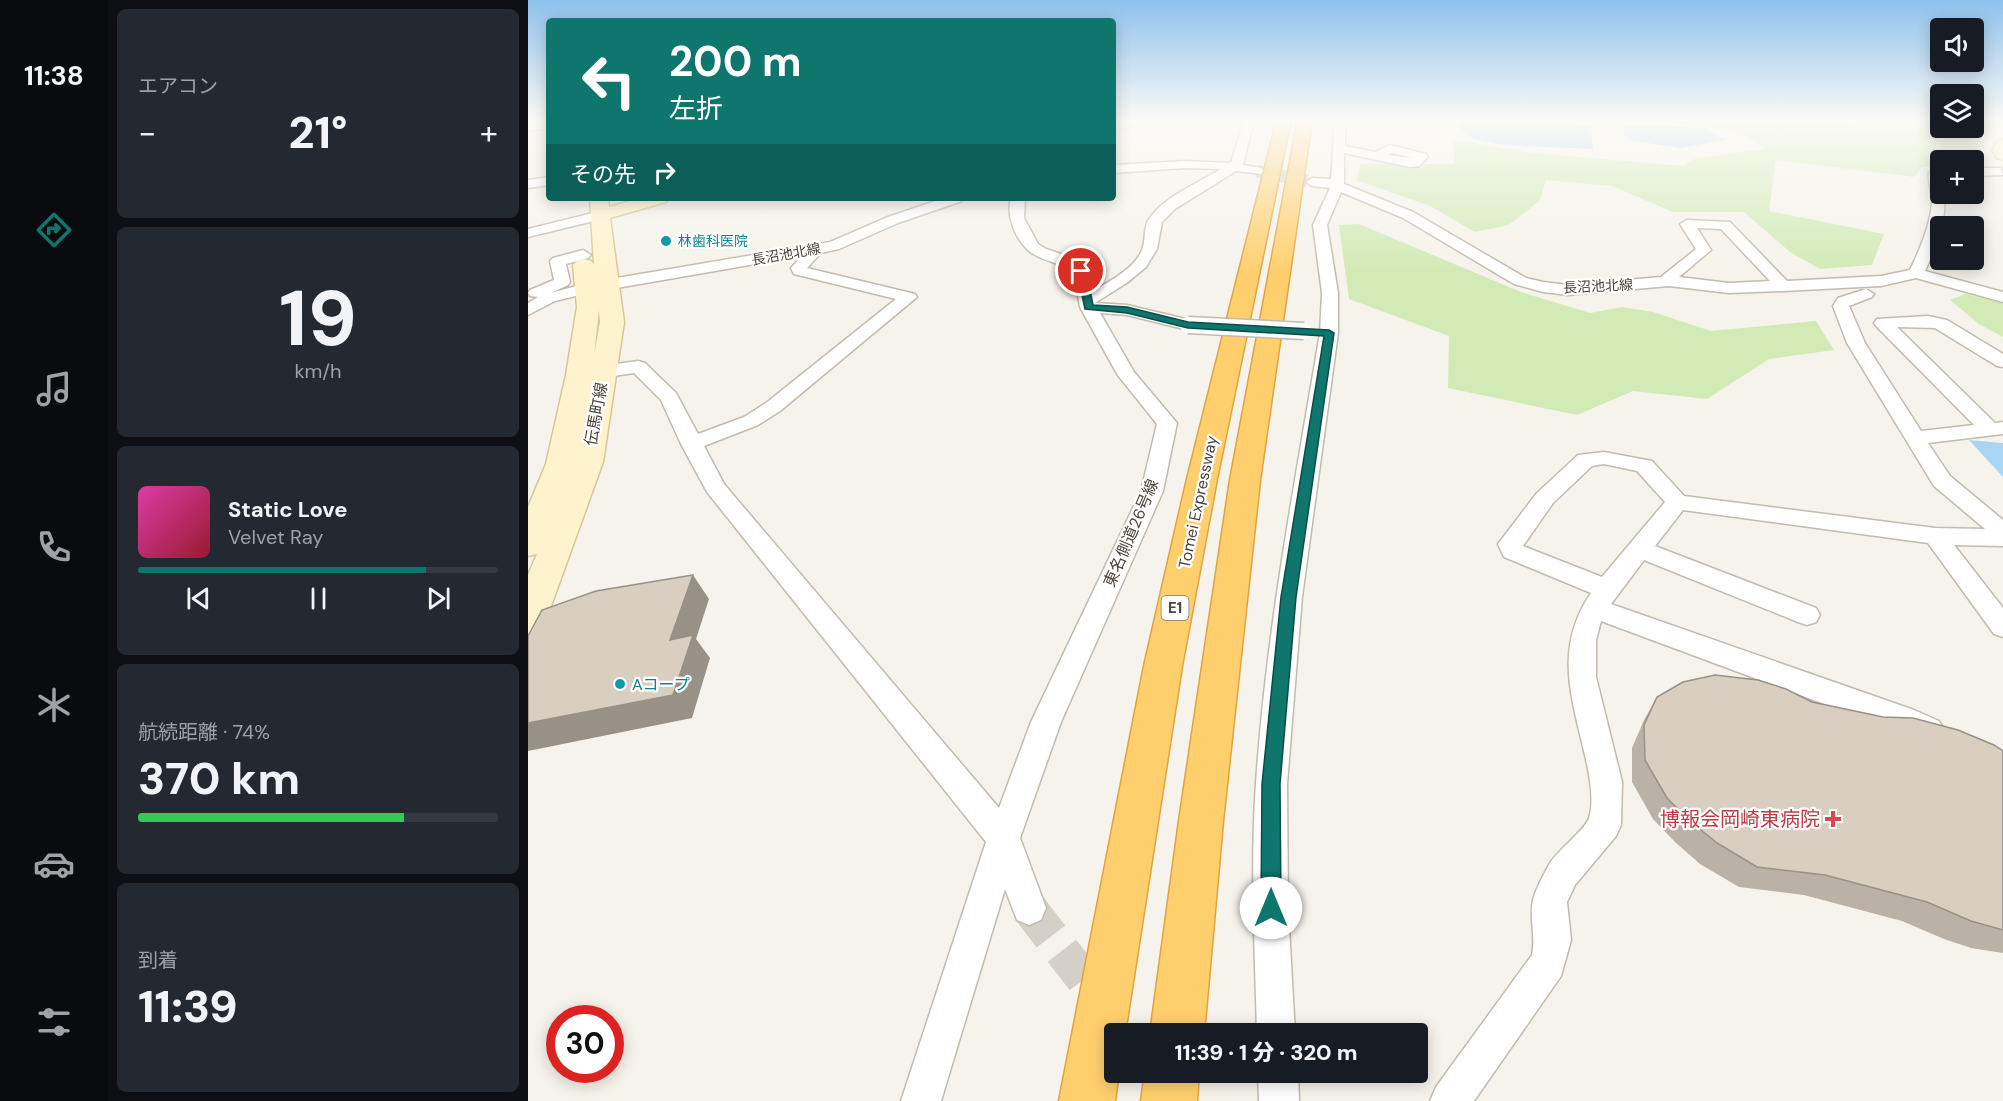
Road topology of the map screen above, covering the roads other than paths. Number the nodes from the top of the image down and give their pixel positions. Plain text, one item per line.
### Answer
1 (1229, 170) tunnel mouth
2 (1272, 170) edge
3 (1296, 170) edge
4 (1338, 170) edge
5 (1984, 172) edge
6 (2001, 172) dead end
7 (546, 181) edge
8 (1312, 182) tunnel mouth
9 (528, 184) edge
10 (1337, 186) junction
11 (639, 201) edge
12 (948, 201) edge
13 (1016, 201) edge
14 (1939, 204) edge
15 (590, 208) edge
16 (528, 233) edge
17 (816, 249) junction
18 (583, 255) junction
19 (1916, 273) junction
20 (1669, 281) junction
21 (598, 286) junction
22 (1783, 286) junction
23 (1874, 288) junction
24 (528, 296) edge
25 (2003, 297) edge
26 (1087, 304) junction
27 (528, 310) edge
28 (1317, 332) junction
29 (2003, 362) edge
30 (592, 373) junction
31 (1997, 429) edge
32 (1914, 438) junction
33 (691, 444) junction
34 (1677, 502) junction
35 (2003, 532) edge
36 (1935, 536) junction
37 (2003, 538) edge
38 (528, 545) edge
39 (1640, 549) junction
40 (1601, 599) junction
41 (1807, 615) dead end
42 (528, 620) edge
43 (2003, 627) edge
44 (1953, 740) edge
45 (1004, 838) junction
46 (1029, 908) tunnel mouth
47 (1178, 1023) edge
48 (1276, 1023) edge
49 (1171, 1083) edge
50 (1278, 1083) edge
51 (921, 1101) edge
52 (1087, 1101) edge
53 (1169, 1101) edge
54 (1279, 1101) edge
55 (1450, 1101) edge

1 - 26 street
2 - 52 highway, Tomei Expressway / E1
3 - 47 highway
4 - 10 street
5 - 6 street
7 - 9 street
8 - 10 street, 長沼池北線
10 - 20 street, 長沼池北線
10 - 28 street
11 - 15 street
12 - 17 street, 長沼池北線
13 - 26 street, 東名側道26号線
14 - 19 street
15 - 16 street
15 - 18 street, 伝馬町線
15 - 21 street, 伝馬町線
17 - 21 street, 長沼池北線
17 - 33 street
18 - 21 street, 伝馬町線
18 - 24 street
19 - 23 street
19 - 25 street
20 - 22 street, 長沼池北線
20 - 22 street
21 - 27 street, 長沼池北線
21 - 30 street, 伝馬町線
22 - 23 street, 長沼池北線
23 - 32 street
26 - 28 street, bridge
26 - 45 street, 東名側道26号線
28 - 48 street
29 - 31 street
30 - 33 street
30 - 38 street, 伝馬町線
30 - 42 street, 伝馬町線
31 - 32 street
32 - 35 street
33 - 45 street
34 - 36 street
34 - 39 street
34 - 40 street
36 - 37 street
36 - 43 street
39 - 40 street
39 - 41 street
40 - 44 street
40 - 55 street
45 - 46 street
45 - 51 street
49 - 53 highway
50 - 54 street

